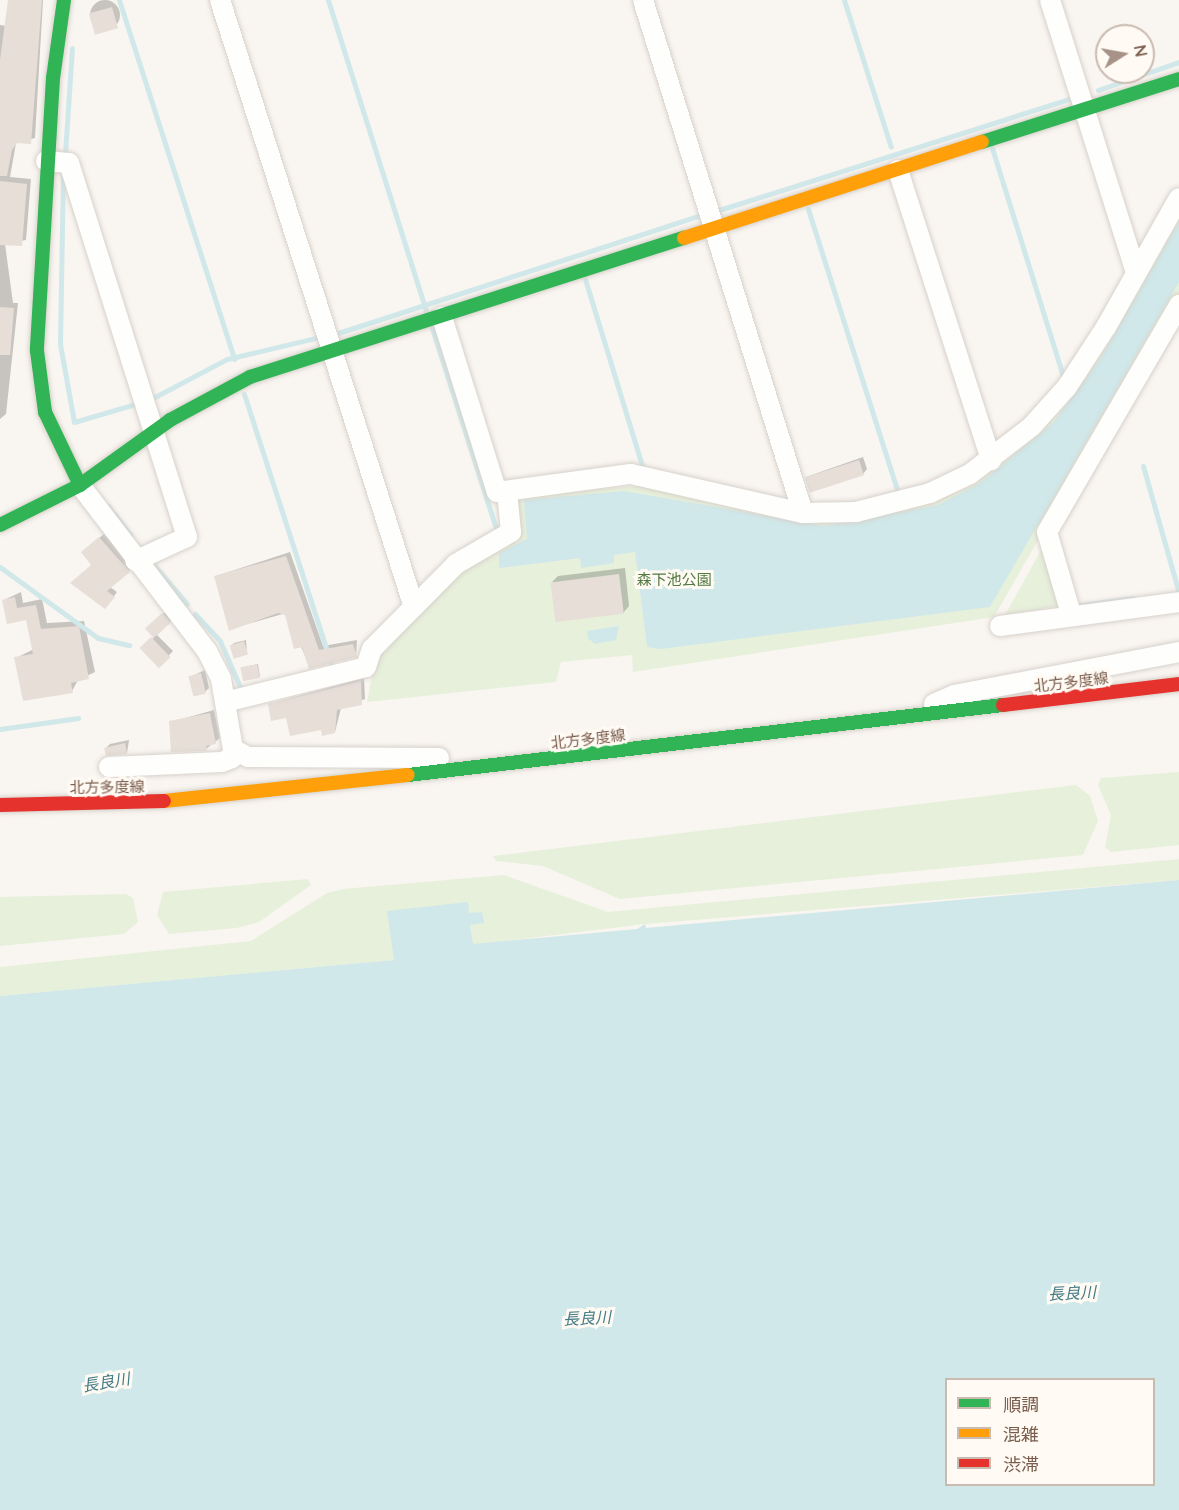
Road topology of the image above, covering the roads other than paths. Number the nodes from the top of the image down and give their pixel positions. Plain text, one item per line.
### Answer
1 (64, 0) edge
2 (220, 0) edge
3 (643, 0) edge
4 (1050, 0) edge
5 (1179, 79) edge
6 (1085, 108) junction
7 (46, 161) junction
8 (898, 170) junction
9 (1179, 198) edge
10 (715, 228) junction
11 (1135, 269) junction
12 (1179, 305) edge
13 (435, 319) junction
14 (331, 350) junction
15 (155, 431) junction
16 (992, 460) junction
17 (80, 485) junction
18 (507, 491) junction
19 (803, 513) junction
20 (0, 525) edge
21 (135, 561) junction
22 (1179, 602) edge
23 (414, 608) junction
24 (1071, 614) junction
25 (1000, 626) dead end
26 (1179, 652) edge
27 (1179, 684) edge
28 (225, 702) junction
29 (899, 720) junction
30 (233, 749) junction
31 (548, 761) junction
32 (109, 767) dead end
33 (0, 805) edge

1 - 7 street
2 - 14 street
3 - 10 street
4 - 6 street
5 - 6 street
6 - 8 street
6 - 11 street
7 - 15 street
7 - 17 street
8 - 10 street
8 - 16 street
9 - 11 street
10 - 13 street
10 - 19 street
11 - 16 street
12 - 24 street
13 - 14 street
13 - 18 street
14 - 15 street
14 - 23 street
15 - 17 street
15 - 21 street
16 - 19 street
17 - 20 street
17 - 21 street
18 - 19 street
18 - 23 street
21 - 28 street
22 - 24 street
23 - 28 street
24 - 25 street
26 - 29 street
27 - 29 street, 北方多度線
28 - 30 street
29 - 31 street, 北方多度線
30 - 31 street
30 - 32 street
31 - 33 street, 北方多度線

